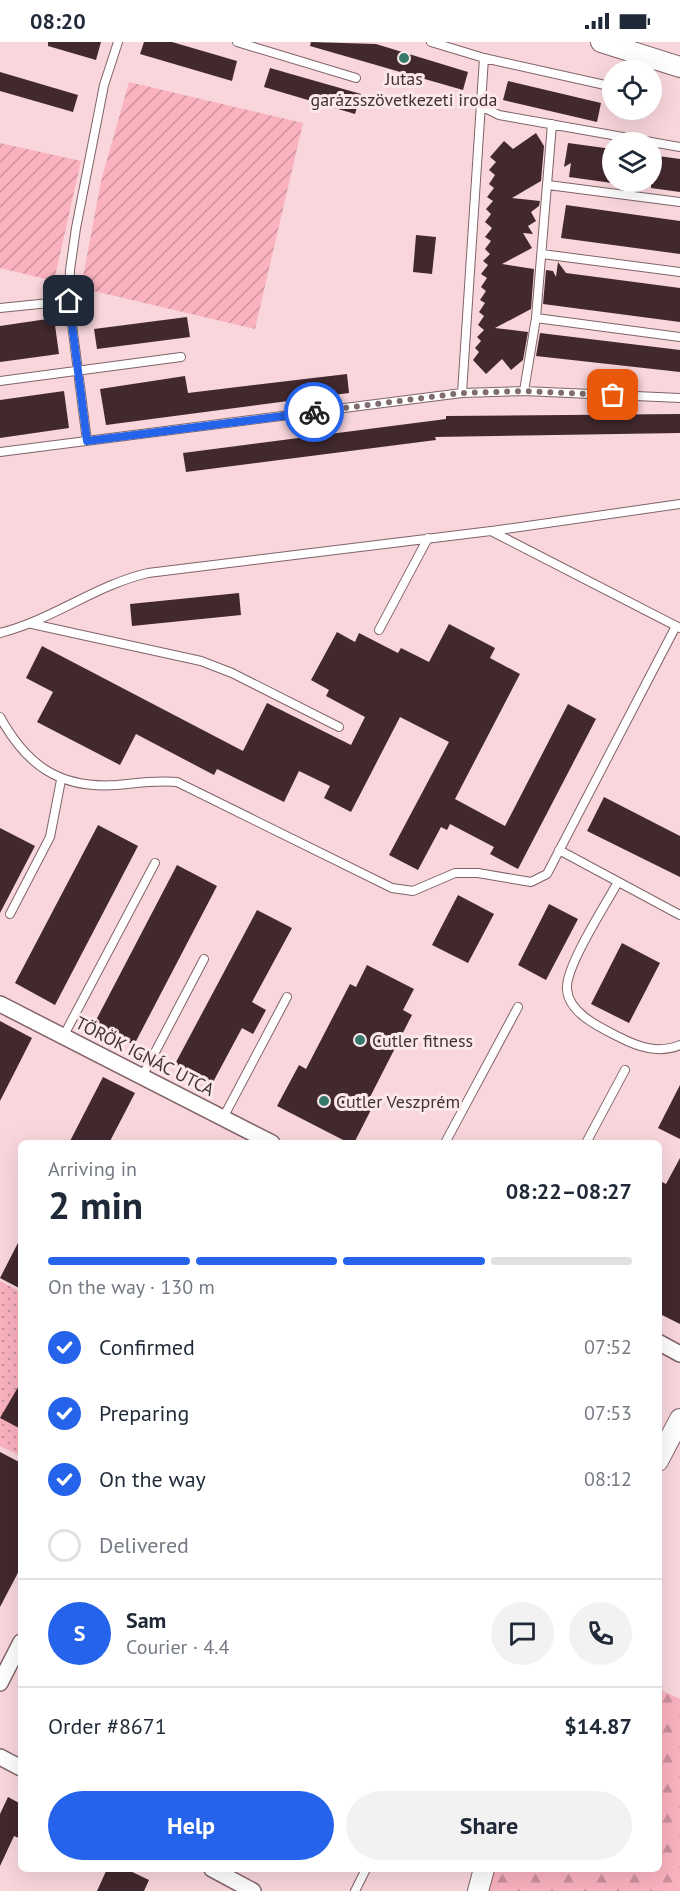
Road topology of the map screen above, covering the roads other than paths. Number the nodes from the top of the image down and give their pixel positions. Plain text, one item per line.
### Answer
1 (118, 42) edge
2 (237, 42) edge
3 (431, 42) edge
4 (601, 42) edge
5 (484, 58) junction
6 (680, 67) edge
7 (356, 78) dead end
8 (602, 84) edge
9 (481, 106) junction
10 (552, 124) junction
11 (680, 147) edge
12 (548, 185) junction
13 (680, 202) edge
14 (542, 254) junction
15 (680, 272) edge
16 (69, 301) junction
17 (0, 308) edge
18 (536, 318) junction
19 (680, 337) edge
20 (181, 357) dead end
21 (78, 370) junction
22 (0, 381) edge
23 (524, 391) junction
24 (462, 393) junction
25 (680, 398) edge
26 (87, 441) junction
27 (0, 452) edge
28 (680, 504) edge
29 (491, 531) junction
30 (428, 538) junction
31 (33, 624) junction
32 (678, 627) edge
33 (379, 630) dead end
34 (0, 633) edge
35 (0, 717) edge
36 (339, 727) dead end
37 (61, 780) junction
38 (559, 850) junction
39 (155, 863) dead end
40 (618, 882) junction
41 (10, 914) dead end
42 (680, 915) edge
43 (204, 958) dead end
44 (287, 997) dead end
45 (0, 1004) edge
46 (518, 1007) dead end
47 (63, 1037) junction
48 (680, 1044) edge
49 (625, 1070) dead end
50 (142, 1077) junction
51 (223, 1118) junction
52 (266, 1140) edge
53 (447, 1140) edge
54 (588, 1140) edge
55 (662, 1344) edge
56 (680, 1354) edge
57 (680, 1419) edge
58 (662, 1453) edge
59 (18, 1648) edge
60 (0, 1683) edge
61 (0, 1757) edge
62 (18, 1766) edge
63 (218, 1872) edge
64 (364, 1872) edge
65 (483, 1872) edge
66 (253, 1891) edge
67 (355, 1891) edge
68 (478, 1891) edge

1 - 16 lane
2 - 7 lane
3 - 5 lane
4 - 6 street
5 - 8 lane
5 - 9 lane
9 - 10 lane
9 - 24 lane
10 - 11 lane
10 - 12 lane
12 - 13 lane
12 - 14 lane
14 - 15 lane
14 - 18 lane
16 - 17 lane
16 - 21 lane
18 - 19 lane
18 - 23 lane
20 - 21 lane
21 - 22 lane
21 - 26 lane
23 - 24 lane
23 - 25 lane
24 - 26 lane
26 - 27 lane
28 - 29 lane
29 - 30 lane
29 - 32 lane
30 - 31 lane
30 - 33 lane
31 - 34 lane
31 - 36 lane
32 - 38 lane
35 - 37 lane
37 - 38 lane
37 - 41 lane
38 - 40 lane
39 - 47 lane
40 - 42 lane
40 - 48 lane
43 - 50 lane
44 - 51 lane
45 - 47 street, TÖRÖK IGNÁC UTCA
46 - 53 lane
47 - 50 street, TÖRÖK IGNÁC UTCA
49 - 54 lane
50 - 51 street, TÖRÖK IGNÁC UTCA
51 - 52 street, TÖRÖK IGNÁC UTCA
55 - 56 street
57 - 58 street
59 - 60 street
61 - 62 street
63 - 66 street
64 - 67 lane
65 - 68 street

